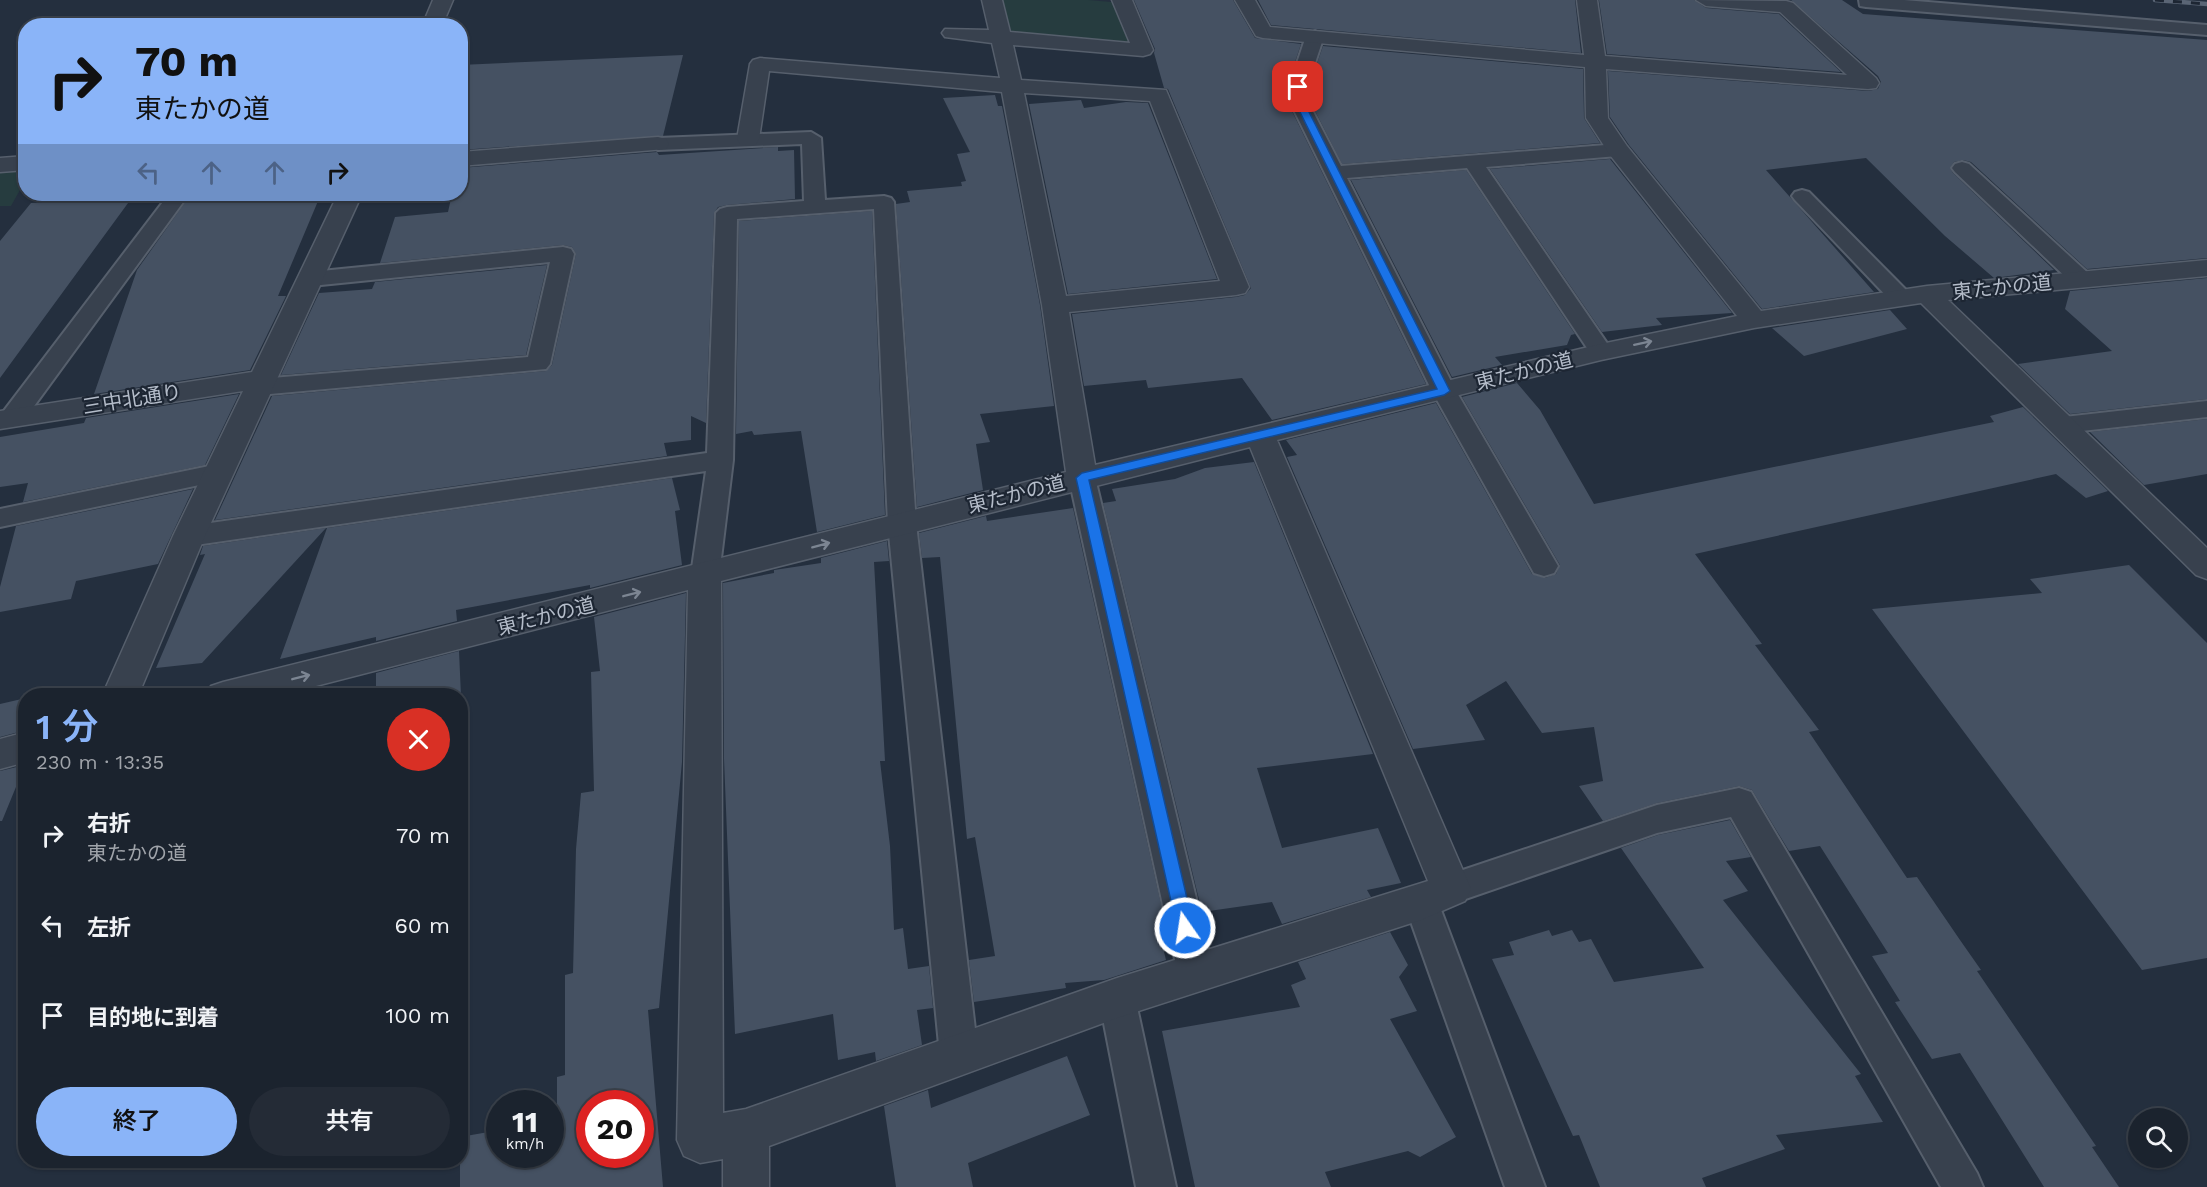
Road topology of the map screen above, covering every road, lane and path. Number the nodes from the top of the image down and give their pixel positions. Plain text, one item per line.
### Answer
1 (443, 0) edge
2 (992, 0) edge
3 (1122, 0) edge
4 (1245, 0) edge
5 (1587, 0) edge
6 (1706, 0) edge
7 (1866, 2) dead end
8 (2151, 14) dead end
9 (435, 18) edge
10 (2207, 18) edge
11 (2207, 30) edge
12 (952, 33) dead end
13 (1315, 36) junction
14 (998, 37) junction
15 (1594, 62) junction
16 (1012, 86) junction
17 (748, 139) junction
18 (658, 144) joint
19 (1618, 150) junction
20 (468, 158) edge
21 (1473, 162) junction
22 (18, 164) edge
23 (0, 165) edge
24 (1962, 168) dead end
25 (1336, 174) junction
26 (1802, 196) dead end
27 (174, 201) edge
28 (347, 201) edge
29 (815, 206) junction
30 (2207, 268) edge
31 (311, 279) junction
32 (2081, 279) junction
33 (1914, 296) junction
34 (1055, 305) junction
35 (1754, 320) junction
36 (1601, 352) junction
37 (261, 383) junction
38 (1444, 391) junction
39 (2207, 410) edge
40 (6, 419) edge
41 (2064, 425) junction
42 (1260, 435) junction
43 (720, 460) junction
44 (219, 473) junction
45 (1082, 478) junction
46 (0, 518) edge
47 (902, 524) junction
48 (189, 536) junction
49 (1544, 566) dead end
50 (2207, 567) edge
51 (705, 575) junction
52 (123, 688) edge
53 (256, 688) edge
54 (18, 749) edge
55 (0, 754) edge
56 (1436, 896) junction
57 (1196, 973) junction
58 (1117, 998) junction
59 (959, 1055) junction
60 (746, 1132) junction
61 (746, 1187) edge
62 (1156, 1187) edge
63 (1525, 1187) edge
64 (1963, 1187) edge

1 - 9 street
2 - 14 street
3 - 14 street
4 - 13 street
5 - 15 street
6 - 15 street
7 - 11 lane
8 - 10 lane
12 - 14 street
13 - 15 street
13 - 25 lane
14 - 16 street
15 - 19 street
16 - 17 street
16 - 34 street
16 - 34 street
17 - 18 lane
17 - 29 lane
18 - 20 street
19 - 21 lane
19 - 35 street
21 - 25 lane
21 - 36 lane
22 - 23 street
24 - 32 lane
25 - 38 lane
26 - 33 lane
27 - 40 lane
28 - 31 street
29 - 43 lane
29 - 47 lane
30 - 32 street, 東たかの道
31 - 37 street
31 - 37 lane
32 - 33 street, 東たかの道
33 - 35 street, 東たかの道
33 - 41 street
34 - 45 street
36 -> 35 street, 東たかの道
36 - 38 street, 東たかの道
37 - 40 street, 三中北通り
37 - 44 street
38 - 42 street, 東たかの道
38 - 49 lane
39 - 41 lane
41 - 50 street
42 - 45 street, 東たかの道
42 - 56 street
43 - 48 lane
43 - 51 lane
44 - 46 lane
44 - 48 street
45 - 47 street, 東たかの道
45 - 57 lane
51 -> 47 street, 東たかの道
47 - 59 lane
48 - 52 street
53 -> 51 street, 東たかの道
51 - 60 street
54 - 55 street
56 - 57 street
56 - 63 lane
56 - 64 lane
57 - 58 street
58 - 59 street
58 - 62 lane
59 - 60 street
60 - 61 street

